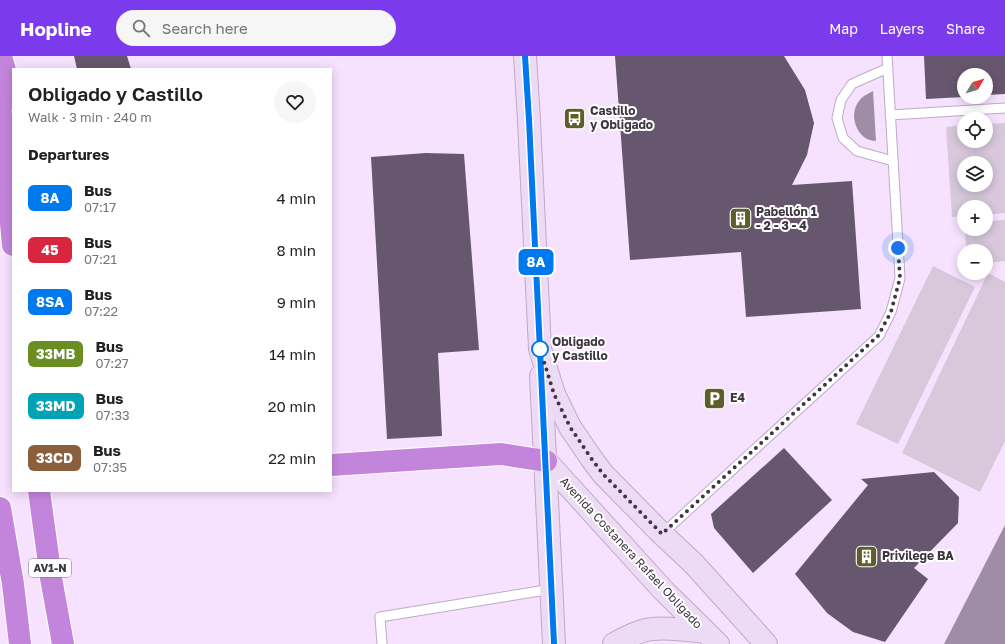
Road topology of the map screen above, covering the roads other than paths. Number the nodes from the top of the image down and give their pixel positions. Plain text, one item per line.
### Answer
1 (1, 56) edge
2 (525, 56) edge
3 (887, 56) edge
4 (888, 68) junction
5 (12, 95) edge
6 (0, 105) edge
7 (1005, 108) edge
8 (890, 115) junction
9 (893, 160) junction
10 (12, 234) edge
11 (540, 349) junction
12 (546, 462) junction
13 (332, 465) edge
14 (39, 492) edge
15 (0, 508) edge
16 (662, 534) junction
17 (552, 589) junction
18 (712, 638) edge
19 (20, 644) edge
20 (63, 644) edge
21 (382, 644) edge
22 (554, 644) edge
23 (614, 644) edge
24 (766, 644) edge

1 - 5 highway
2 - 11 main road
3 - 4 lane
4 - 8 lane
4 - 9 lane
6 - 10 highway
7 - 8 lane
8 - 9 lane
9 - 16 lane
11 - 12 main road
11 - 16 main road
12 - 13 highway
12 - 17 main road
12 - 18 main road, Avenida Costanera Rafael Obligado
14 - 20 highway, AV1-N
15 - 19 highway, AV1-N
16 - 24 main road
17 - 21 lane
17 - 22 main road
18 - 23 main road

